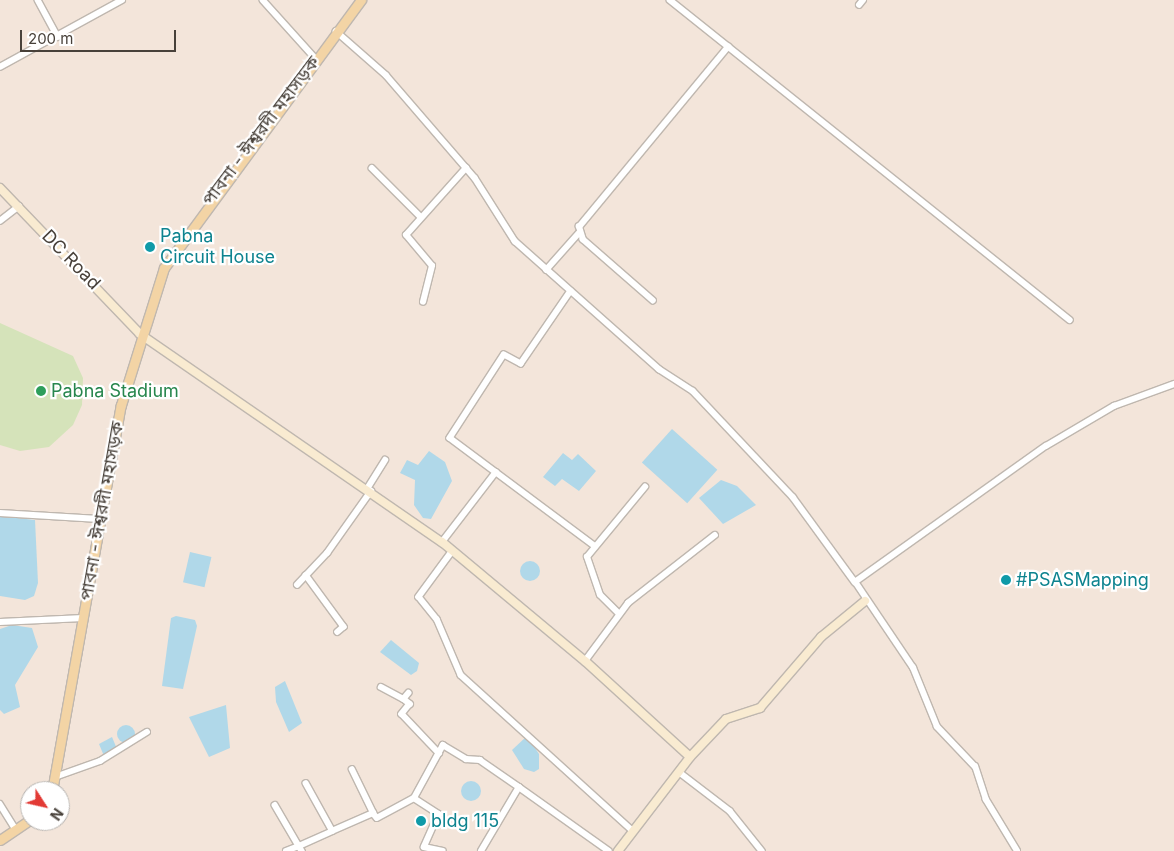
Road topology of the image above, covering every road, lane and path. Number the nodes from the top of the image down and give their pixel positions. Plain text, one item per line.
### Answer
1 (38, 0) edge
2 (122, 0) edge
3 (263, 0) edge
4 (361, 0) edge
5 (670, 0) edge
6 (336, 31) junction
7 (58, 37) junction
8 (728, 47) junction
9 (315, 58) junction
10 (0, 67) edge
11 (372, 168) dead end
12 (466, 168) junction
13 (0, 188) edge
14 (19, 206) junction
15 (421, 217) junction
16 (0, 221) edge
17 (578, 234) junction
18 (546, 270) junction
19 (571, 291) junction
20 (653, 300) dead end
21 (423, 302) dead end
22 (1070, 320) dead end
23 (140, 334) junction
24 (1174, 384) edge
25 (386, 460) dead end
26 (496, 472) junction
27 (645, 488) dead end
28 (369, 490) junction
29 (0, 513) edge
30 (99, 520) junction
31 (715, 535) dead end
32 (442, 542) junction
33 (595, 546) junction
34 (452, 552) junction
35 (306, 575) junction
36 (855, 582) junction
37 (297, 585) dead end
38 (865, 601) junction
39 (618, 613) junction
40 (84, 618) junction
41 (1, 623) edge
42 (338, 632) dead end
43 (585, 661) junction
44 (381, 687) dead end
45 (409, 693) dead end
46 (404, 699) junction
47 (147, 732) dead end
48 (439, 754) junction
49 (690, 757) junction
50 (352, 770) dead end
51 (679, 772) junction
52 (55, 777) junction
53 (54, 781) edge
54 (306, 784) dead end
55 (519, 787) junction
56 (414, 798) junction
57 (0, 804) edge
58 (275, 805) dead end
59 (373, 813) junction
60 (20, 827) edge
61 (16, 830) junction
62 (332, 831) junction
63 (632, 832) junction
64 (0, 840) edge
65 (300, 849) edge
66 (286, 851) edge
67 (443, 851) edge
68 (480, 851) edge
69 (609, 851) edge
70 (618, 851) edge
71 (762, 851) edge
72 (1017, 851) edge

1 - 7 street
2 - 7 street
3 - 9 street
4 - 6 main road, পাবনা - ঈশ্বরদী মহাসড়ক
5 - 8 street
6 - 9 main road, পাবনা - ঈশ্বরদী মহাসড়ক
6 - 12 street
7 - 10 street
8 - 17 street
8 - 22 street
9 - 23 main road, পাবনা - ঈশ্বরদী মহাসড়ক
11 - 15 street
12 - 15 street
12 - 18 street
13 - 14 street, DC Road
14 - 16 street
14 - 23 street, DC Road
15 - 21 street
17 - 18 street
17 - 20 street
18 - 19 street
19 - 26 street
19 - 36 street
23 - 28 street, DC Road
23 - 30 main road, পাবনা - ঈশ্বরদী মহাসড়ক
24 - 36 street
25 - 28 street
26 - 32 street
26 - 33 street
27 - 33 street
28 - 32 street, DC Road
28 - 35 street
29 - 30 street
30 - 40 main road, পাবনা - ঈশ্বরদী মহাসড়ক
31 - 39 street
32 - 34 street, DC Road
33 - 39 street
34 - 43 street, DC Road
34 - 63 street
35 - 37 street
35 - 42 street
36 - 38 street
38 - 49 street
38 - 72 street
39 - 43 street
40 - 41 street
40 - 52 main road, পাবনা - ঈশ্বরদী মহাসড়ক
43 - 49 street, DC Road
44 - 46 street
45 - 46 street
46 - 48 street
47 - 52 street
48 - 55 street
48 - 56 street
49 - 51 street
50 - 59 street
51 - 63 street
51 - 71 street
52 - 53 main road, পাবনা - ঈশ্বরদী মহাসড়ক
54 - 62 street
55 - 68 street
55 - 69 street
56 - 59 street
56 - 67 street
57 - 61 street
58 - 65 street
59 - 62 street
60 - 61 main road
61 - 64 main road
62 - 65 street
63 - 70 street
65 - 66 street

